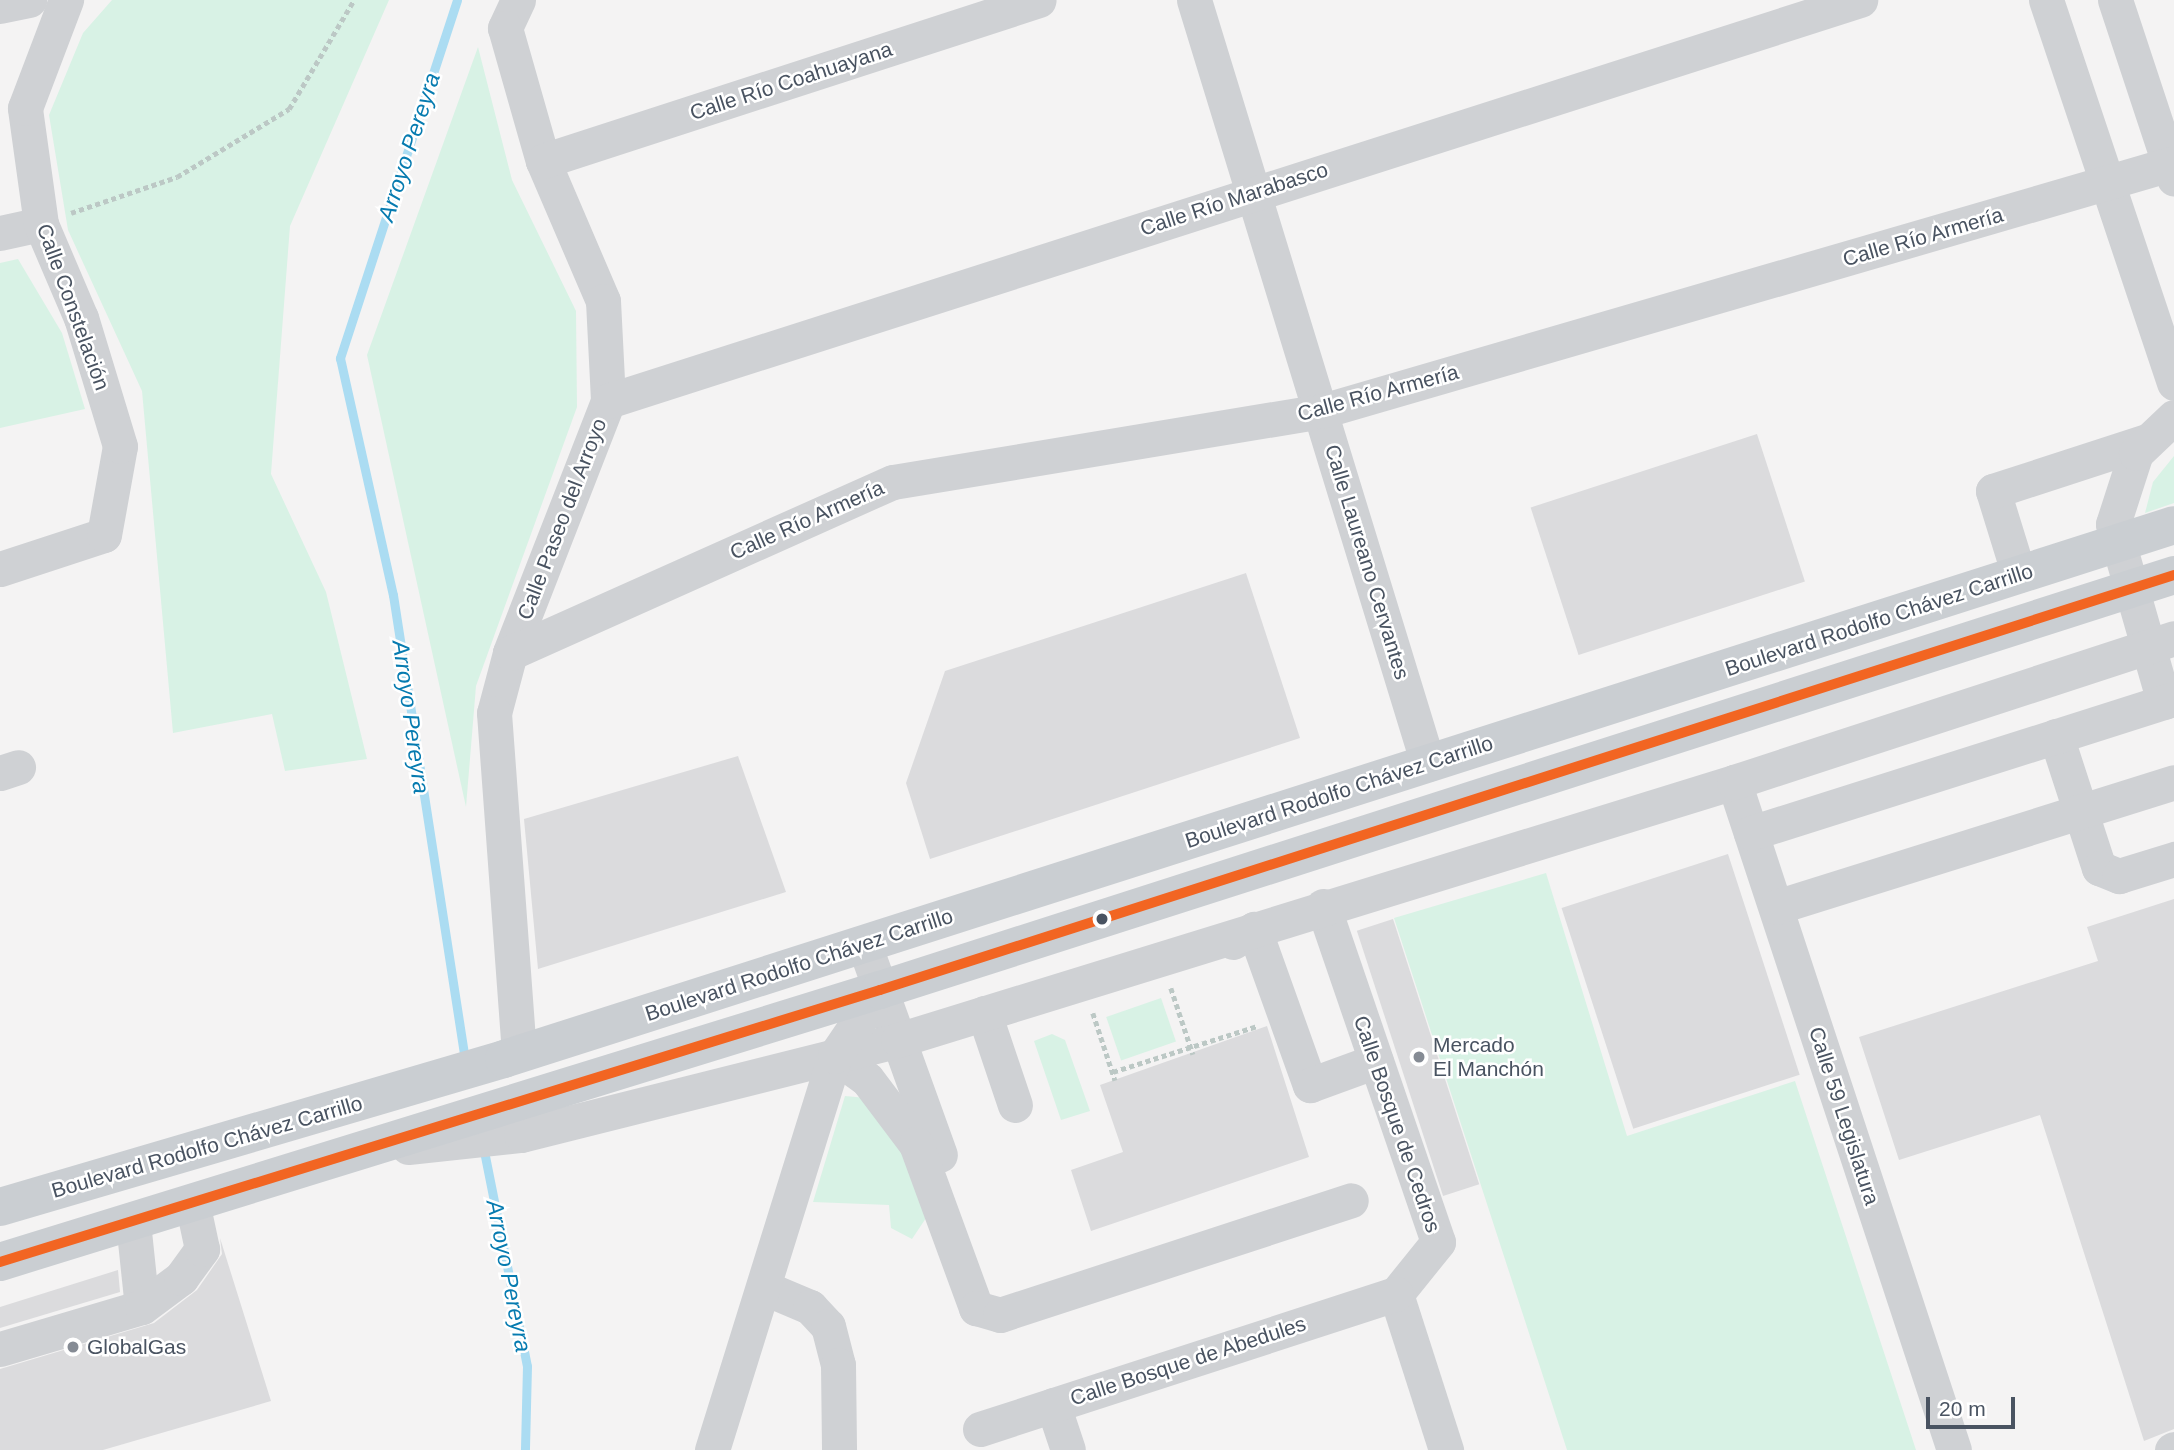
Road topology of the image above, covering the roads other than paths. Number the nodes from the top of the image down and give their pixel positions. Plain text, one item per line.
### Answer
1 (29, 0) edge
2 (66, 0) edge
3 (518, 0) edge
4 (1039, 0) edge
5 (1194, 0) edge
6 (1860, 0) edge
7 (2046, 0) edge
8 (2115, 0) edge
9 (0, 6) edge
10 (542, 162) junction
11 (2172, 168) edge
12 (2107, 183) junction
13 (1256, 191) junction
14 (41, 224) junction
15 (0, 233) edge
16 (2174, 383) edge
17 (608, 401) junction
18 (1322, 411) junction
19 (2174, 417) edge
20 (2147, 441) junction
21 (2174, 525) edge
22 (2115, 545) junction
23 (0, 569) edge
24 (2020, 575) junction
25 (2174, 575) edge
26 (2129, 589) junction
27 (2160, 643) edge
28 (510, 653) junction
29 (2169, 701) edge
30 (2056, 736) junction
31 (1427, 764) junction
32 (1734, 782) junction
33 (2174, 782) edge
34 (2080, 812) junction
35 (1751, 833) junction
36 (2174, 859) edge
37 (1776, 907) junction
38 (1327, 920) junction
39 (1254, 929) junction
40 (864, 944) junction
41 (880, 990) junction
42 (986, 1020) junction
43 (898, 1040) junction
44 (511, 1056) junction
45 (835, 1056) junction
46 (1376, 1061) junction
47 (1015, 1105) dead end
48 (518, 1117) junction
49 (1351, 1200) dead end
50 (192, 1202) junction
51 (0, 1207) edge
52 (133, 1222) junction
53 (0, 1262) edge
54 (765, 1288) junction
55 (1396, 1294) junction
56 (142, 1307) junction
57 (1000, 1315) junction
58 (0, 1349) edge
59 (1054, 1405) junction
60 (980, 1429) dead end
61 (712, 1450) edge
62 (839, 1450) edge
63 (1068, 1450) edge
64 (1446, 1450) edge
65 (1954, 1450) edge

1 - 9 street
2 - 14 street, Calle Constelación
3 - 10 street, Calle Paseo del Arroyo
4 - 10 street, Calle Río Coahuayana
5 - 13 street, Calle Laureano Cervantes
6 - 13 street, Calle Río Marabasco
7 - 12 street
8 - 11 street
10 - 17 street, Calle Paseo del Arroyo
11 - 12 street, Calle Río Armería
12 - 16 street
12 - 18 street, Calle Río Armería
13 - 17 street, Calle Río Marabasco
13 - 18 street, Calle Laureano Cervantes
14 - 15 street
14 - 23 street, Calle Constelación
17 - 28 street, Calle Paseo del Arroyo
18 - 28 street, Calle Río Armería
18 - 31 street, Calle Laureano Cervantes
19 - 20 street
20 - 22 street
20 - 24 street
21 - 22 main road, Boulevard Rodolfo Chávez Carrillo
22 - 24 main road, Boulevard Rodolfo Chávez Carrillo
22 - 26 street
24 - 31 main road, Boulevard Rodolfo Chávez Carrillo
25 - 26 main road, Boulevard Rodolfo Chávez Carrillo
26 - 27 street
26 - 41 main road, Boulevard Rodolfo Chávez Carrillo
27 - 29 street
27 - 32 street
28 - 44 street, Calle Paseo del Arroyo
29 - 30 street
30 - 34 street
30 - 35 street
31 - 40 main road, Boulevard Rodolfo Chávez Carrillo
32 - 35 street, Calle 59 Legislatura
32 - 38 street
33 - 34 street
34 - 36 street
34 - 37 street
35 - 37 street, Calle 59 Legislatura
37 - 65 street, Calle 59 Legislatura
38 - 39 street
38 - 46 street, Calle Bosque de Cedros
39 - 42 street
39 - 46 street
40 - 41 street
40 - 44 main road, Boulevard Rodolfo Chávez Carrillo
41 - 43 street
41 - 45 street
41 - 48 main road, Boulevard Rodolfo Chávez Carrillo
42 - 43 street
42 - 47 street
43 - 45 street
43 - 57 street
44 - 51 main road, Boulevard Rodolfo Chávez Carrillo
45 - 48 street
45 - 54 street
45 - 57 street
46 - 55 street, Calle Bosque de Cedros
48 - 50 main road, Boulevard Rodolfo Chávez Carrillo
49 - 57 street
50 - 52 main road
50 - 56 street
52 - 53 main road
52 - 56 street
54 - 61 street
54 - 62 street
55 - 59 street, Calle Bosque de Abedules
55 - 64 street
56 - 58 street
59 - 60 street, Calle Bosque de Abedules
59 - 63 street

